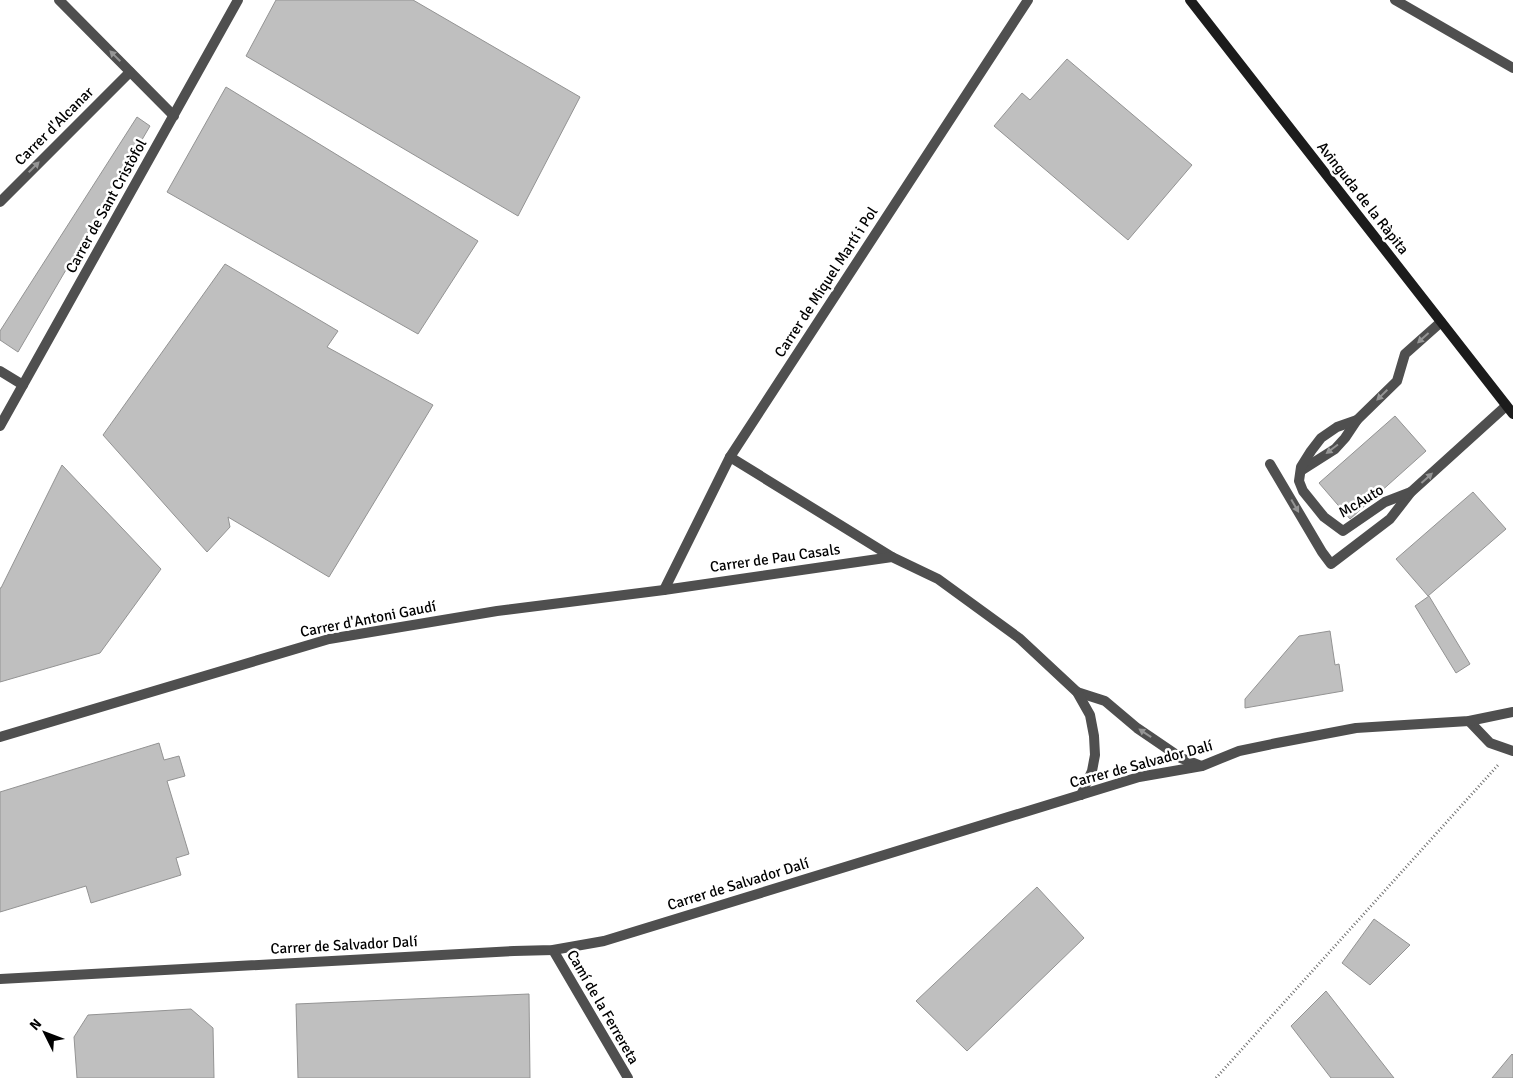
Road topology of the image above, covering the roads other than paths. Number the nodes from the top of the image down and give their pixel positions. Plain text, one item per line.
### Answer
1 (59, 0) edge
2 (238, 0) edge
3 (1028, 0) edge
4 (1190, 0) edge
5 (1395, 0) edge
6 (231, 5) edge
7 (1513, 68) edge
8 (130, 72) junction
9 (174, 116) junction
10 (0, 202) edge
11 (1441, 322) junction
12 (0, 371) edge
13 (23, 385) junction
14 (1510, 410) edge
15 (1357, 420) junction
16 (0, 426) edge
17 (730, 457) junction
18 (1270, 464) dead end
19 (1300, 471) junction
20 (1411, 492) junction
21 (892, 557) junction
22 (664, 590) junction
23 (1076, 692) junction
24 (1513, 712) edge
25 (1469, 720) junction
26 (0, 737) edge
27 (1512, 751) edge
28 (1202, 766) junction
29 (1081, 795) junction
30 (553, 950) junction
31 (0, 979) edge
32 (628, 1078) edge

8 -> 1 street
2 - 6 street, Carrer de Sant Cristòfol
3 - 17 street, Carrer de Miquel Martí i Pol
4 - 11 street, Avinguda de la Ràpita
5 - 7 street
6 - 9 street, Carrer de Sant Cristòfol
8 - 9 street
10 -> 8 street, Carrer d'Alcanar
9 - 13 street, Carrer de Sant Cristòfol
11 - 14 street, Avinguda de la Ràpita
11 -> 15 street
12 - 13 street
13 - 16 street, Carrer de Sant Cristòfol
20 -> 14 street
15 -> 19 street
15 - 19 street
17 - 21 street, Carrer de Pau Casals
17 - 22 street, Carrer de Miquel Martí i Pol
18 -> 20 street
19 - 20 street, McAuto
21 - 22 street, Carrer de Pau Casals
21 - 23 street, Carrer de Pau Casals
22 - 26 street, Carrer d'Antoni Gaudí
28 -> 23 street
23 - 29 street, Carrer de Pau Casals
24 - 25 street, Carrer de Salvador Dalí
25 - 27 street
25 - 28 street, Carrer de Salvador Dalí
28 - 29 street, Carrer de Salvador Dalí
29 - 30 street, Carrer de Salvador Dalí
30 - 31 street, Carrer de Salvador Dalí
30 - 32 street, Camí de la Ferrereta

